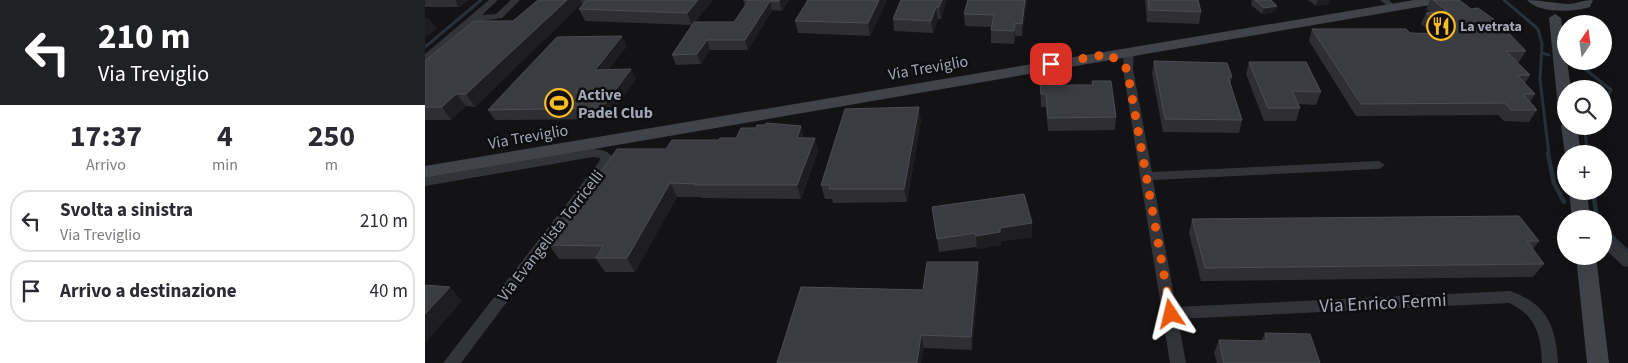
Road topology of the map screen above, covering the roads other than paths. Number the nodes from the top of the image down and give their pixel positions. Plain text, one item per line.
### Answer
1 (494, 0) edge
2 (516, 0) edge
3 (1436, 0) edge
4 (1533, 0) edge
5 (1589, 0) edge
6 (1388, 3) edge
7 (1574, 7) junction
8 (1555, 18) junction
9 (473, 19) junction
10 (1129, 51) junction
11 (1109, 54) junction
12 (425, 59) edge
13 (1127, 69) junction
14 (1563, 80) edge
15 (1379, 165) dead end
16 (425, 172) edge
17 (1146, 176) junction
18 (425, 182) edge
19 (1612, 247) edge
20 (1628, 262) edge
21 (1586, 265) edge
22 (1171, 314) junction
23 (451, 363) edge
24 (1179, 363) edge
25 (1550, 363) edge
26 (1598, 363) edge

1 - 9 street
2 - 9 street
3 - 6 street, Via Treviglio
4 - 7 street
4 - 8 street
5 - 7 street
6 - 10 street, Via Treviglio
7 - 8 street
8 - 14 street
9 - 12 street
10 - 11 street, Via Treviglio
10 - 13 street
11 - 13 street
11 - 16 street, Via Treviglio
13 - 17 street
15 - 17 street
17 - 22 street
18 - 23 street, Via Evangelista Torricelli
19 - 20 street
21 - 26 street
22 - 24 street
22 - 25 street, Via Enrico Fermi

